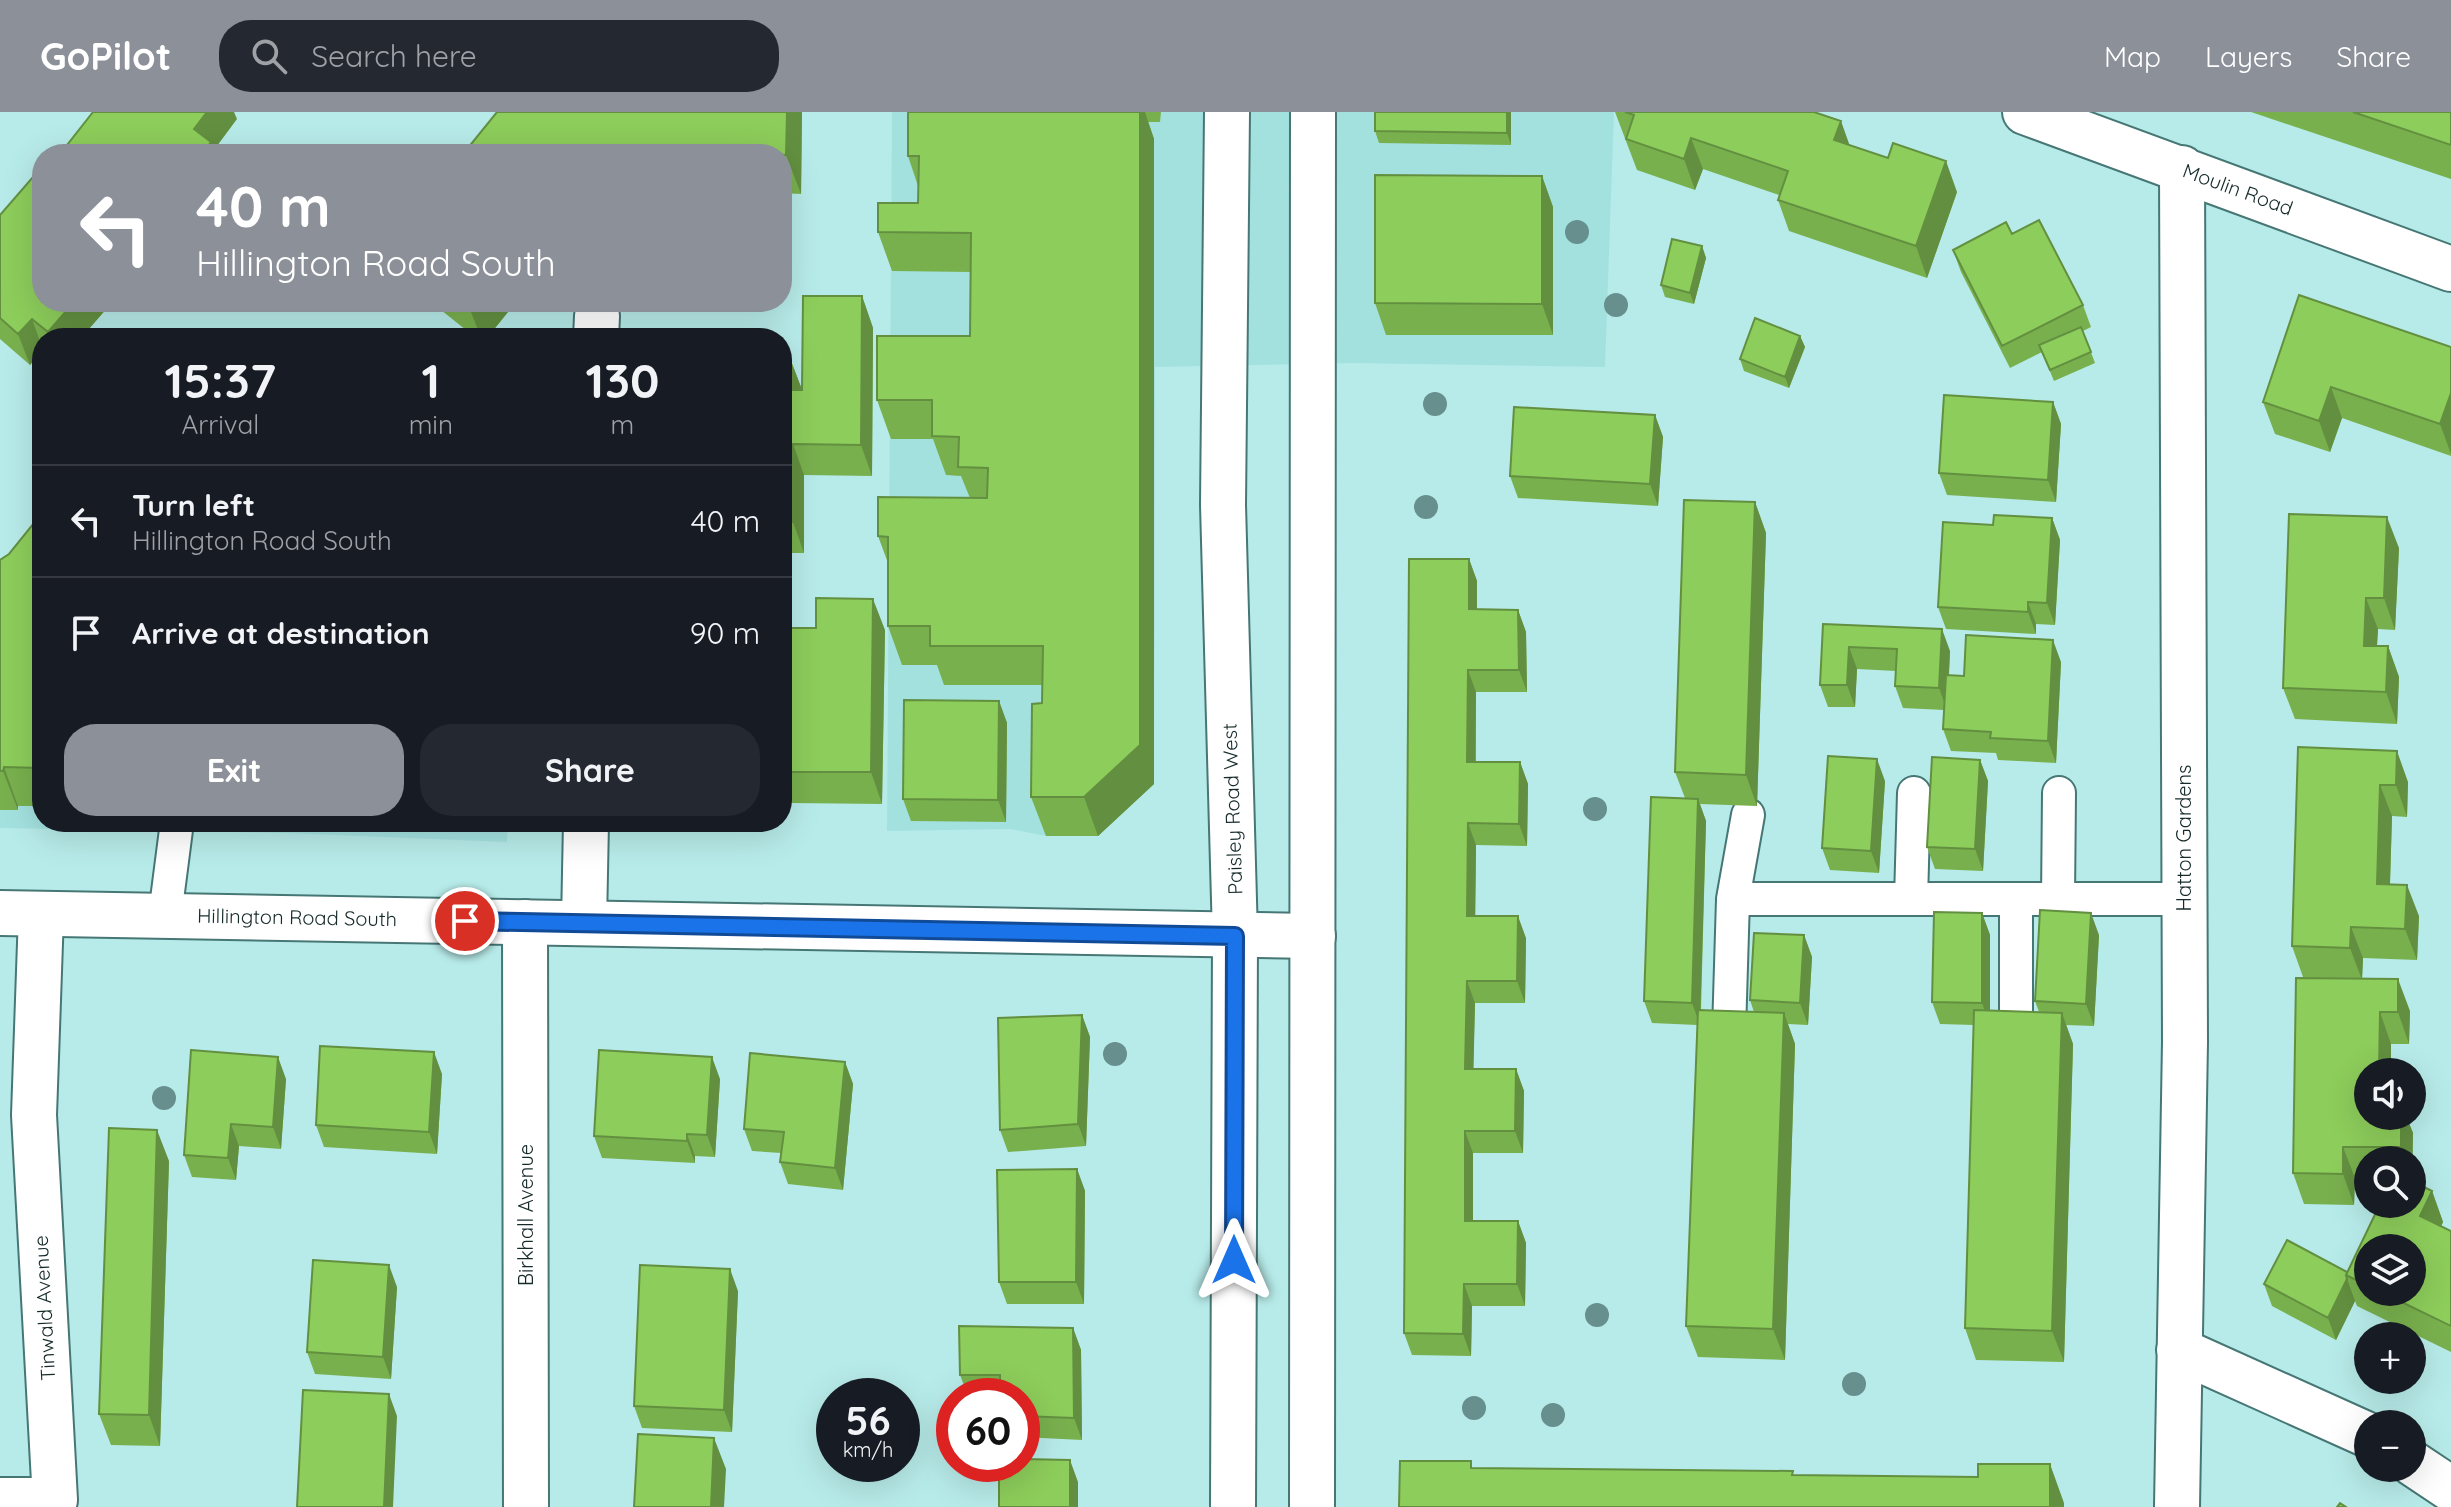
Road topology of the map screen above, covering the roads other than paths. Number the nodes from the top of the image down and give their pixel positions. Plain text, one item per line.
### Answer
1 (1227, 112) edge
2 (1313, 112) edge
3 (2025, 112) edge
4 (2182, 168) junction
5 (2451, 269) edge
6 (1914, 793) dead end
7 (2059, 793) dead end
8 (1748, 815) dead end
9 (176, 832) edge
10 (586, 832) edge
11 (1733, 899) junction
12 (1911, 899) junction
13 (2016, 899) junction
14 (2058, 899) junction
15 (2182, 899) junction
16 (20, 914) edge
17 (165, 915) junction
18 (525, 922) junction
19 (584, 923) junction
20 (1235, 936) junction
21 (1313, 936) junction
22 (1729, 1032) edge
23 (2016, 1038) edge
24 (17, 1113) edge
25 (2179, 1350) junction
26 (2354, 1429) edge
27 (2426, 1472) edge
28 (2451, 1489) edge
29 (0, 1500) edge
30 (54, 1504) edge
31 (526, 1507) edge
32 (1233, 1507) edge
33 (1312, 1507) edge
34 (2177, 1507) edge

1 - 20 street, Paisley Road West
2 - 21 street
3 - 4 street, Moulin Road
4 - 5 street, Moulin Road
4 - 15 street, Hatton Gardens
6 - 12 lane
7 - 14 lane
8 - 11 lane
9 - 17 lane
10 - 19 street
11 - 12 lane
11 - 22 lane
12 - 13 lane
13 - 14 lane
13 - 23 lane
14 - 15 lane
15 - 25 street, Hatton Gardens
16 - 17 street, Hillington Road South
16 - 24 street, Tinwald Avenue
17 - 18 street, Hillington Road South
18 - 19 street, Hillington Road South
18 - 31 street, Birkhall Avenue
19 - 20 street, Hillington Road South
20 - 21 street, Hillington Road South
20 - 32 street, Paisley Road West
21 - 33 street
24 - 30 street, Tinwald Avenue
25 - 26 street
25 - 34 street, Hatton Gardens
27 - 28 street
29 - 30 street, Tinwald Avenue

